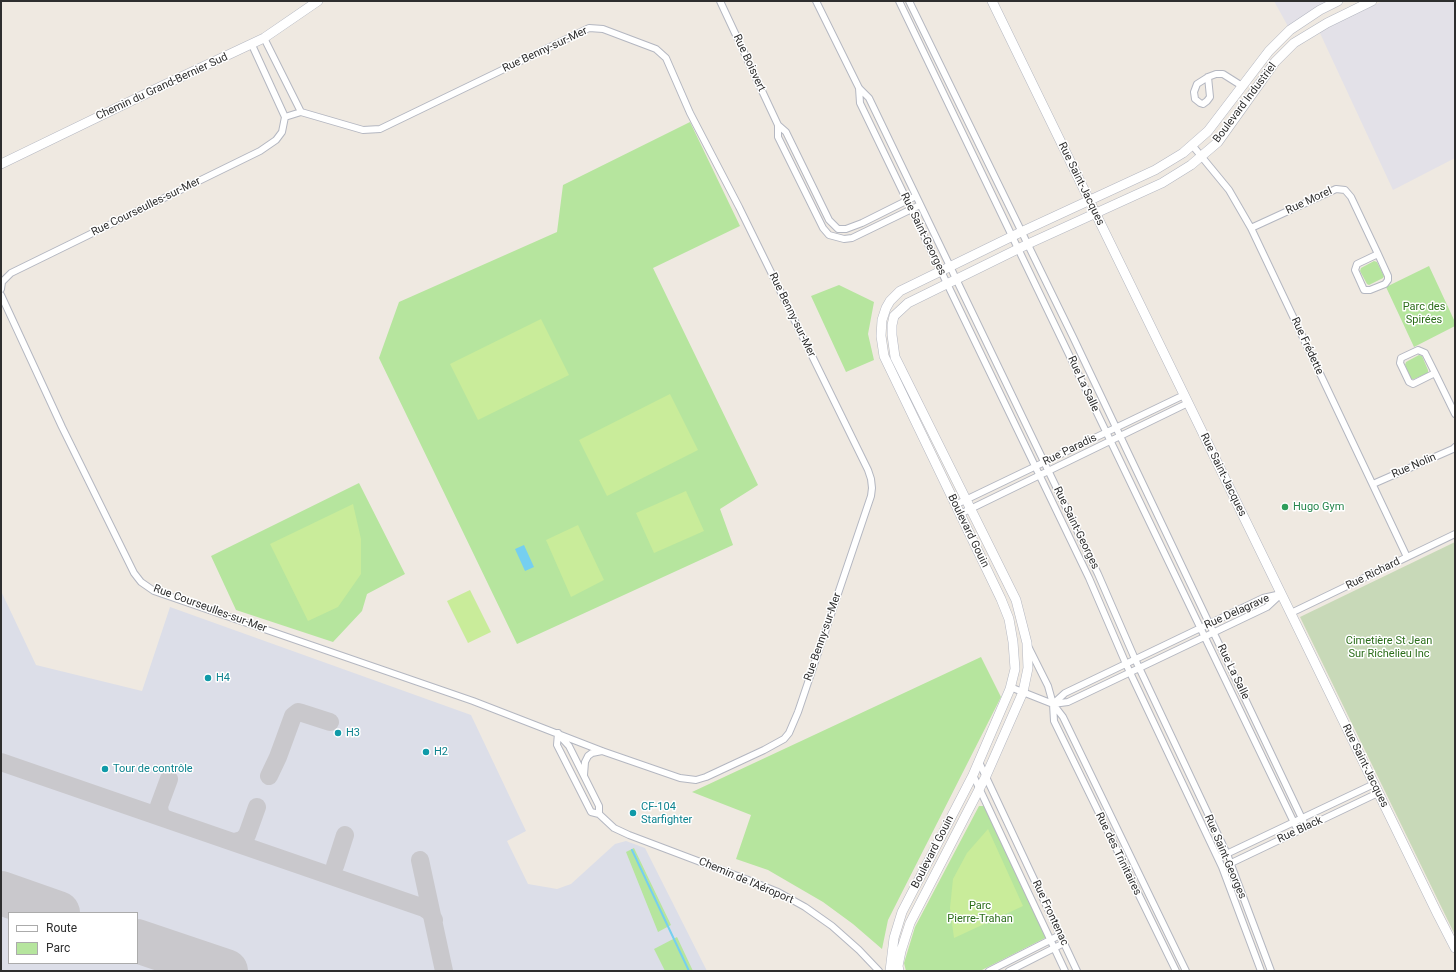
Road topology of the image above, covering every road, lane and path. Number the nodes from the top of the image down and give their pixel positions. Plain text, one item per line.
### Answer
1 (318, 1) edge
2 (720, 1) edge
3 (816, 1) edge
4 (898, 1) edge
5 (909, 1) edge
6 (992, 1) edge
7 (1338, 1) edge
8 (1367, 2) edge
9 (1328, 6) junction
10 (1335, 19) junction
11 (1284, 36) junction
12 (264, 38) junction
13 (252, 45) junction
14 (1293, 45) junction
15 (939, 61) junction
16 (929, 66) junction
17 (1208, 77) dead end
18 (1242, 86) junction
19 (859, 88) junction
20 (301, 112) junction
21 (285, 118) junction
22 (778, 125) junction
23 (1192, 145) junction
24 (985, 156) junction
25 (1202, 156) junction
26 (975, 160) junction
27 (1, 164) edge
28 (916, 196) junction
29 (906, 200) junction
30 (1089, 200) junction
31 (920, 205) junction
32 (911, 209) junction
33 (1096, 214) junction
34 (1251, 228) junction
35 (838, 229) junction
36 (1021, 232) junction
37 (1011, 236) junction
38 (836, 237) junction
39 (1028, 244) junction
40 (1018, 249) junction
41 (1378, 254) junction
42 (950, 267) junction
43 (941, 271) junction
44 (956, 279) junction
45 (947, 284) junction
46 (1, 289) edge
47 (1, 295) edge
48 (892, 335) junction
49 (880, 336) junction
50 (1073, 337) junction
51 (1063, 341) junction
52 (904, 373) junction
53 (1001, 374) junction
54 (1435, 374) junction
55 (993, 378) junction
56 (893, 379) junction
57 (1186, 399) junction
58 (1455, 414) edge
59 (1116, 428) junction
60 (1106, 433) junction
61 (1120, 436) junction
62 (1111, 440) junction
63 (1455, 447) edge
64 (1044, 463) junction
65 (1036, 466) junction
66 (1048, 471) junction
67 (1040, 475) junction
68 (1373, 484) junction
69 (966, 500) junction
70 (955, 505) junction
71 (970, 509) junction
72 (960, 514) junction
73 (1166, 531) junction
74 (1455, 534) edge
75 (1157, 535) junction
76 (1407, 557) junction
77 (1098, 574) junction
78 (1089, 578) junction
79 (1013, 594) junction
80 (1281, 594) junction
81 (1001, 599) junction
82 (1290, 613) junction
83 (1209, 624) junction
84 (1200, 628) junction
85 (1214, 632) junction
86 (1206, 636) junction
87 (1027, 642) junction
88 (1135, 659) junction
89 (1126, 664) junction
90 (1139, 668) junction
91 (1130, 672) junction
92 (1010, 687) junction
93 (1023, 692) junction
94 (1053, 704) junction
95 (1259, 727) junction
96 (1250, 731) junction
97 (558, 733) junction
98 (602, 751) junction
99 (1182, 759) junction
100 (979, 762) junction
101 (1174, 763) junction
102 (973, 775) junction
103 (584, 776) junction
104 (986, 776) junction
105 (1283, 777) junction
106 (1275, 782) junction
107 (588, 784) junction
108 (1374, 784) junction
109 (579, 788) junction
110 (980, 789) junction
111 (1378, 793) junction
112 (1103, 800) junction
113 (1094, 804) junction
114 (599, 814) junction
115 (1302, 818) junction
116 (1294, 822) junction
117 (1306, 827) junction
118 (1298, 830) junction
119 (1227, 854) junction
120 (1022, 855) junction
121 (1218, 858) junction
122 (1013, 859) junction
123 (1230, 863) junction
124 (1222, 867) junction
125 (1151, 899) junction
126 (1142, 903) junction
127 (1060, 935) junction
128 (1051, 941) junction
129 (1064, 943) junction
130 (1054, 948) junction
131 (1455, 948) edge
132 (1264, 957) junction
133 (1256, 960) junction
134 (879, 971) edge
135 (890, 971) edge
136 (899, 971) edge
137 (989, 971) edge
138 (1009, 971) edge
139 (1065, 971) edge
140 (1077, 971) edge
141 (1176, 971) edge
142 (1186, 971) edge
143 (1261, 971) edge
144 (1271, 971) edge

1 - 12 street, Chemin du Grand-Bernier Sud
2 - 22 street, Rue Boisvert
3 - 19 street, Rue Saint-Georges
4 - 16 street, Rue La Salle
5 - 15 street, Rue La Salle
6 - 30 street, Rue Saint-Jacques
7 - 9 street, Boulevard Industriel
8 - 10 street, Boulevard Industriel
9 - 10 street
9 - 11 street, Boulevard Industriel
10 - 14 street, Boulevard Industriel
11 - 14 street
11 - 18 street, Boulevard Industriel
12 - 13 street, Chemin du Grand-Bernier Sud
12 - 20 street
13 - 21 street
13 - 27 street, Chemin du Grand-Bernier Sud
14 - 25 street, Boulevard Industriel
15 - 16 street
15 - 24 street, Rue La Salle
16 - 26 street, Rue La Salle
17 - 18 street
18 - 23 street, Boulevard Industriel
19 - 28 street, Rue Saint-Georges
19 - 29 street, Rue Saint-Georges
20 - 21 street
20 - 98 street, Rue Benny-sur-Mer
21 - 46 street, Rue Courseulles-sur-Mer
22 - 35 street, Rue Boisvert
22 - 38 street, Rue Boisvert
23 - 25 street, Rue Frédette
23 - 30 street, Boulevard Industriel
24 - 26 street
24 - 36 street, Rue La Salle
25 - 33 street, Boulevard Industriel
25 - 34 street, Rue Frédette
26 - 37 street, Rue La Salle
28 - 29 street
28 - 31 street, Rue Saint-Georges
29 - 32 street, Rue Saint-Georges
29 - 35 street
30 - 33 street, Rue Saint-Jacques
30 - 36 street, Boulevard Gouin
31 - 32 street
31 - 42 street, Rue Saint-Georges
32 - 38 street
32 - 43 street, Rue Saint-Georges
33 - 39 street, Boulevard Gouin
33 - 57 street, Rue Saint-Jacques
34 - 41 street, Rue Morel
34 - 68 street, Rue Frédette
35 - 38 street
36 - 37 street, Boulevard Gouin
36 - 39 street, Rue La Salle
37 - 40 street, Rue La Salle
37 - 42 street, Boulevard Gouin
39 - 40 street, Boulevard Gouin
39 - 50 street, Rue La Salle
40 - 44 street, Boulevard Gouin
40 - 51 street, Rue La Salle
41 - 41 street, Rue Morel
42 - 43 street, Boulevard Gouin
42 - 44 street, Rue Saint-Georges
43 - 45 street, Rue Saint-Georges
43 - 49 street, Boulevard Gouin
44 - 45 street, Boulevard Gouin
44 - 53 street, Rue Saint-Georges
45 - 48 street, Boulevard Gouin
45 - 55 street, Rue Saint-Georges
47 - 97 street, Rue Courseulles-sur-Mer
48 - 49 street
48 - 52 street, Boulevard Gouin
49 - 56 street, Boulevard Gouin
50 - 51 street
50 - 59 street, Rue La Salle
51 - 60 street, Rue La Salle
52 - 56 street
52 - 69 street, Boulevard Gouin
53 - 55 street
53 - 64 street, Rue Saint-Georges
54 - 54 street
54 - 58 street
55 - 65 street, Rue Saint-Georges
56 - 70 street, Boulevard Gouin
57 - 59 street, Rue Paradis
57 - 61 street, Rue Paradis
57 - 80 street, Rue Saint-Jacques
59 - 60 street, Rue Paradis
59 - 61 street, Rue La Salle
60 - 62 street, Rue La Salle
60 - 64 street, Rue Paradis
61 - 62 street, Rue Paradis
61 - 73 street, Rue La Salle
62 - 66 street, Rue Paradis
62 - 75 street, Rue La Salle
63 - 68 street, Rue Nolin
64 - 65 street, Rue Paradis
64 - 66 street, Rue Saint-Georges
65 - 67 street, Rue Saint-Georges
65 - 69 street, Rue Paradis
66 - 67 street, Rue Paradis
66 - 77 street, Rue Saint-Georges
67 - 71 street, Rue Paradis
67 - 78 street, Rue Saint-Georges
68 - 76 street, Rue Frédette
69 - 70 street, Rue Paradis
69 - 71 street, Boulevard Gouin
70 - 72 street, Boulevard Gouin
71 - 72 street, Rue Paradis
71 - 79 street, Boulevard Gouin
72 - 81 street, Boulevard Gouin
73 - 75 street
73 - 83 street, Rue La Salle
74 - 76 street, Rue Richard
75 - 84 street, Rue La Salle
76 - 82 street, Rue Richard
77 - 78 street, Rue Saint-Georges
77 - 88 street, Rue Saint-Georges
78 - 89 street, Rue Saint-Georges
79 - 81 street
79 - 87 street, Boulevard Gouin
80 - 82 street, Rue Saint-Jacques
80 - 83 street, Rue Delagrave
80 - 85 street, Rue Delagrave
81 - 92 street, Boulevard Gouin
82 - 108 street, Rue Saint-Jacques
83 - 84 street, Rue Delagrave
83 - 85 street, Rue La Salle
84 - 86 street, Rue La Salle
84 - 88 street, Rue Delagrave
85 - 86 street, Rue Delagrave
85 - 95 street, Rue La Salle
86 - 90 street, Rue Delagrave
86 - 96 street, Rue La Salle
87 - 93 street, Boulevard Gouin
87 - 94 street, Rue des Trinitaires
88 - 89 street, Rue Delagrave
88 - 90 street, Rue Saint-Georges
89 - 91 street, Rue Saint-Georges
89 - 94 street, Rue Delagrave
90 - 91 street, Rue Delagrave
90 - 99 street, Rue Saint-Georges
91 - 94 street, Rue Delagrave
91 - 101 street, Rue Saint-Georges
92 - 93 street
92 - 100 street, Boulevard Gouin
93 - 94 street
93 - 104 street, Boulevard Gouin
94 - 112 street, Rue des Trinitaires
94 - 113 street, Rue des Trinitaires
95 - 96 street
95 - 105 street, Rue La Salle
96 - 106 street, Rue La Salle
97 - 98 street, Rue Benny-sur-Mer
97 - 103 street
97 - 109 street
98 - 103 street
99 - 101 street
99 - 119 street, Rue Saint-Georges
100 - 102 street, Boulevard Gouin
100 - 104 street, Rue Frontenac
101 - 121 street, Rue Saint-Georges
102 - 110 street, Rue Frontenac
102 - 135 street, Boulevard Gouin
103 - 107 street
104 - 110 street, Boulevard Gouin
104 - 120 street, Rue Frontenac
105 - 106 street
105 - 115 street, Rue La Salle
106 - 116 street, Rue La Salle
107 - 109 street
107 - 114 street
108 - 111 street, Rue Saint-Jacques
108 - 115 street, Rue Black
109 - 114 street, Chemin de l'Aéroport
110 - 122 street, Rue Frontenac
110 - 136 street, Boulevard Gouin
111 - 117 street, Rue Black
111 - 131 street, Rue Saint-Jacques
112 - 113 street, Rue des Trinitaires
112 - 125 street, Rue des Trinitaires
113 - 126 street, Rue des Trinitaires
114 - 134 street, Chemin de l'Aéroport
115 - 116 street, Rue Black
115 - 117 street, Rue La Salle
116 - 118 street, Rue La Salle
116 - 119 street, Rue Black
117 - 118 street, Rue Black
118 - 123 street, Rue Black
119 - 121 street, Rue Black
119 - 123 street, Rue Saint-Georges
120 - 122 street
120 - 127 street, Rue Frontenac
121 - 124 street, Rue Saint-Georges
122 - 128 street, Rue Frontenac
123 - 124 street, Rue Black
123 - 132 street, Rue Saint-Georges
124 - 133 street, Rue Saint-Georges
125 - 126 street, Rue des Trinitaires
125 - 142 street, Rue des Trinitaires
126 - 141 street, Rue des Trinitaires
127 - 128 street
127 - 129 street, Rue Frontenac
128 - 130 street, Rue Frontenac
128 - 137 street
129 - 130 street
129 - 140 street, Rue Frontenac
130 - 138 street
130 - 139 street, Rue Frontenac
132 - 133 street
132 - 144 street, Rue Saint-Georges
133 - 143 street, Rue Saint-Georges

